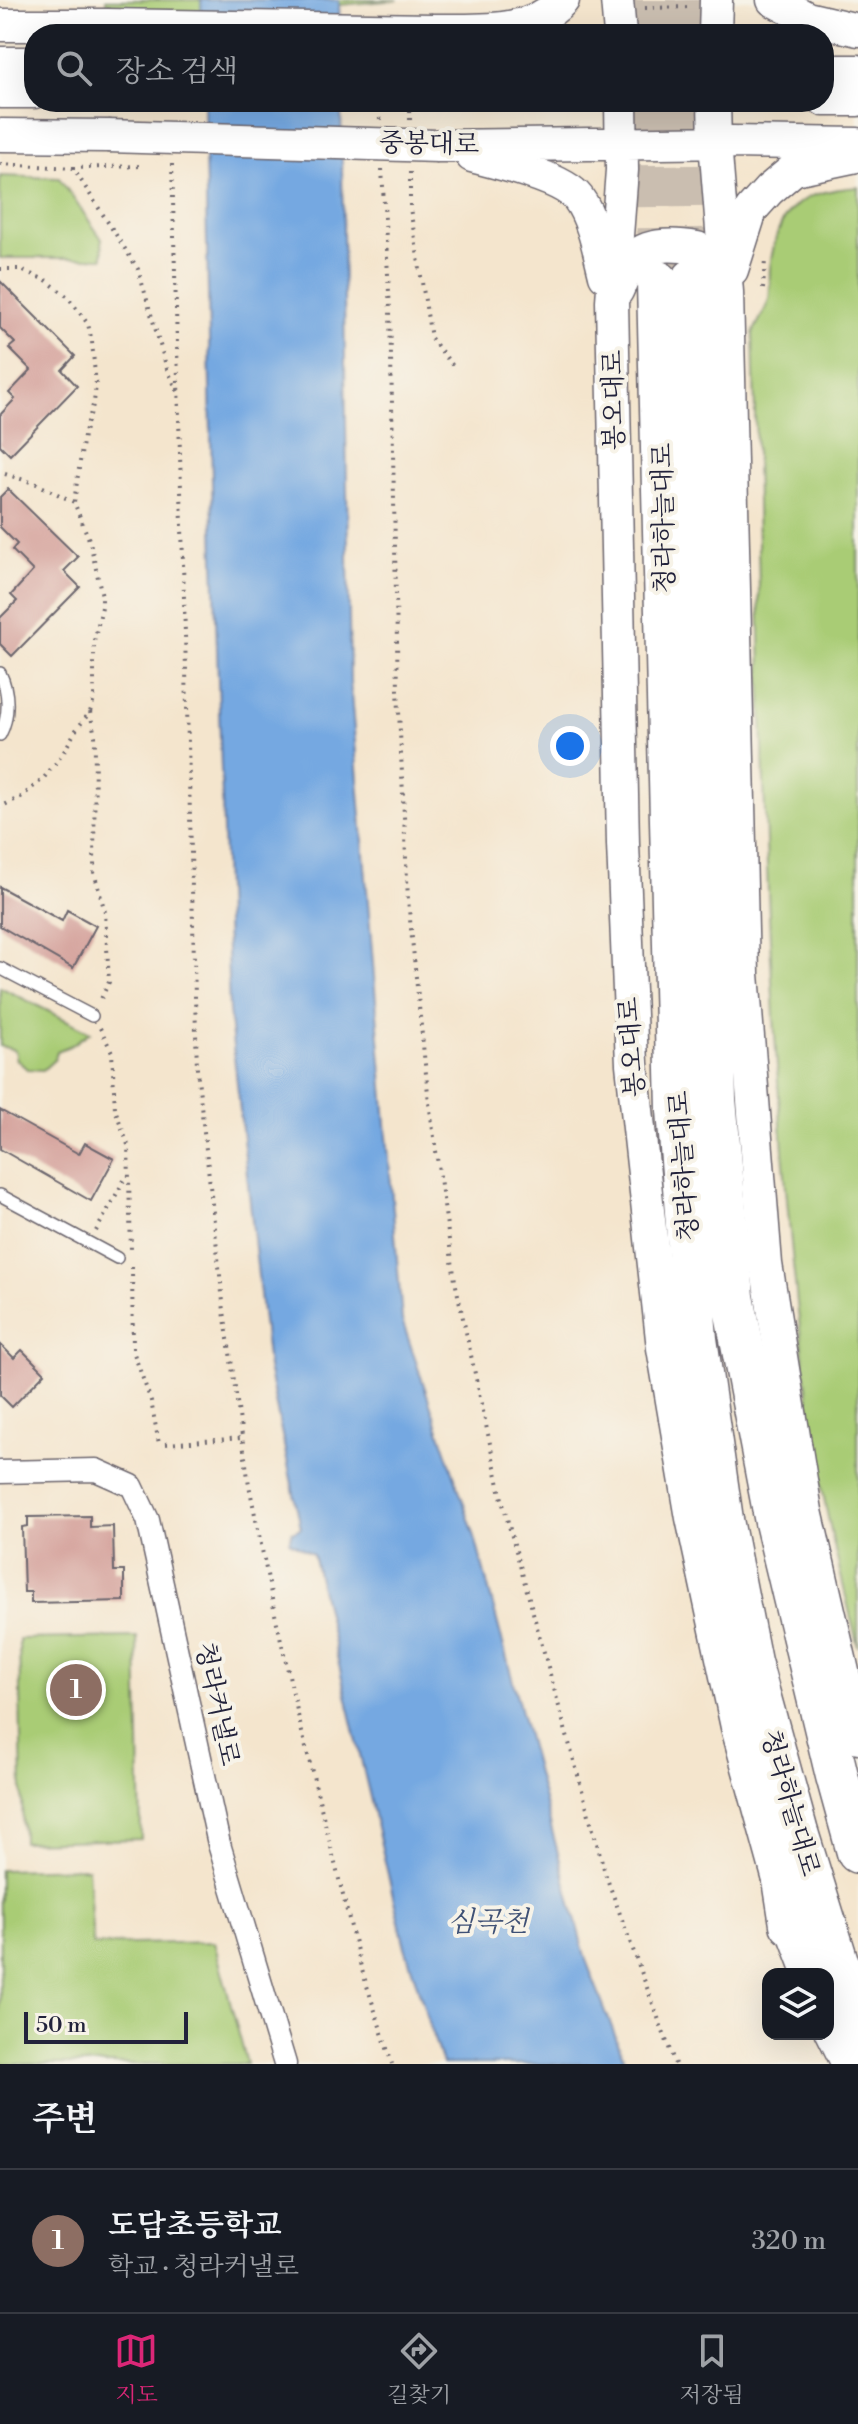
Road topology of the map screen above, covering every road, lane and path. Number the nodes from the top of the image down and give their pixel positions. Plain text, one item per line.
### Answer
1 (563, 0) edge
2 (773, 0) edge
3 (705, 3) edge
4 (628, 4) edge
5 (524, 24) edge
6 (623, 24) edge
7 (712, 24) edge
8 (832, 24) edge
9 (834, 24) edge
10 (0, 25) edge
11 (24, 25) edge
12 (858, 30) edge
13 (834, 40) edge
14 (858, 40) edge
15 (0, 63) edge
16 (24, 63) edge
17 (834, 71) edge
18 (858, 71) edge
19 (0, 92) edge
20 (24, 92) edge
21 (834, 100) edge
22 (858, 100) edge
23 (379, 112) edge
24 (621, 112) edge
25 (714, 112) edge
26 (380, 133) dead end
27 (0, 135) edge
28 (715, 142) junction
29 (622, 144) junction
30 (858, 144) edge
31 (438, 146) junction
32 (858, 156) edge
33 (172, 161) dead end
34 (410, 161) dead end
35 (0, 164) edge
36 (381, 164) dead end
37 (765, 255) dead end
38 (3, 269) edge
39 (0, 276) edge
40 (693, 285) junction
41 (763, 289) dead end
42 (612, 301) junction
43 (453, 366) dead end
44 (180, 392) junction
45 (5, 474) dead end
46 (74, 502) junction
47 (0, 673) edge
48 (90, 712) junction
49 (0, 735) edge
50 (0, 807) edge
51 (0, 968) edge
52 (92, 1016) junction
53 (128, 1173) junction
54 (0, 1195) edge
55 (90, 1243) junction
56 (117, 1258) dead end
57 (242, 1438) junction
58 (159, 1444) dead end
59 (166, 1444) dead end
60 (0, 1472) edge
61 (737, 1594) junction
62 (858, 1737) edge
63 (858, 1852) edge
64 (791, 1924) junction
65 (808, 1968) edge
66 (858, 2029) edge
67 (834, 2036) edge
68 (285, 2064) edge
69 (392, 2064) edge
70 (675, 2064) edge
71 (848, 2064) edge

1 - 5 main road
2 - 8 main road
3 - 4 path
3 - 7 main road
4 - 6 main road
9 - 12 main road
10 - 11 main road, bridge
13 - 14 main road
15 - 16 main road
17 - 18 main road
19 - 20 main road
21 - 22 main road
23 - 26 path
24 - 29 main road, 봉오대로
25 - 28 main road
27 - 31 main road, 중봉대로, bridge
28 - 29 main road, 중봉대로
28 - 30 main road, 중봉대로
28 - 40 main road
29 - 31 main road, 중봉대로
29 - 42 main road, 봉오대로
31 - 42 main road
32 - 40 main road
33 - 44 path
34 - 43 path
35 - 44 path
36 - 70 path
37 - 41 path
38 - 39 path
38 - 46 path
40 - 42 main road
40 - 61 highway, 청라하늘대로
40 - 62 main road
40 - 63 highway, 청라하늘대로
42 - 64 main road, 봉오대로
44 - 57 path
45 - 46 path
46 - 48 path
47 - 49 lane
48 - 50 path
48 - 52 path
51 - 52 lane
52 - 53 path
53 - 55 path
53 - 58 path
54 - 55 lane
55 - 56 lane
57 - 59 path
57 - 69 path
60 - 68 street, 청라커낼로
61 - 64 highway
61 - 66 highway, 청라하늘대로
64 - 65 main road, 봉오대로
67 - 71 main road

